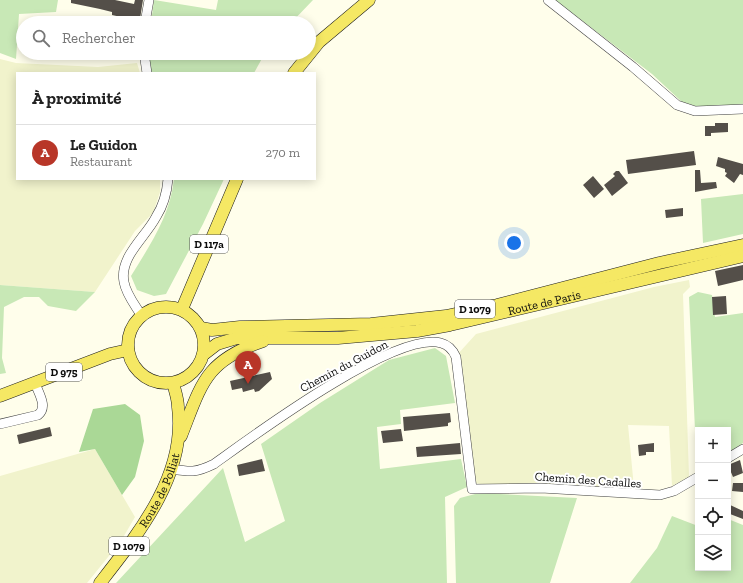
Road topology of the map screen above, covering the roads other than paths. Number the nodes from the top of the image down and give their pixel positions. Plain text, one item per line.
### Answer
1 (149, 0) edge
2 (369, 0) edge
3 (548, 0) edge
4 (146, 16) edge
5 (316, 47) edge
6 (145, 60) edge
7 (305, 60) edge
8 (147, 72) edge
9 (295, 72) edge
10 (743, 109) edge
11 (168, 180) edge
12 (237, 180) edge
13 (743, 245) edge
14 (743, 256) edge
15 (182, 309) junction
16 (141, 316) junction
17 (201, 328) junction
18 (272, 338) junction
19 (128, 350) junction
20 (204, 354) junction
21 (34, 383) junction
22 (173, 383) junction
23 (0, 396) edge
24 (0, 424) edge
25 (178, 444) junction
26 (743, 449) edge
27 (731, 456) edge
28 (172, 469) junction
29 (695, 479) edge
30 (472, 489) joint
31 (100, 583) edge

1 - 4 street
2 - 5 main road
3 - 10 street
6 - 8 street
7 - 9 main road
11 - 16 street
12 - 15 main road, D 117a
13 - 17 main road, Route de Paris / D 1079
14 - 18 main road, Route de Paris / D 1079
15 - 16 main road
15 - 17 main road
16 - 19 main road
17 - 20 main road
18 - 20 main road, Route de Paris / D 1079
18 - 25 main road
19 - 21 main road, D 975
19 - 22 main road
20 - 22 main road
21 - 23 main road, D 975
21 - 24 street
22 - 25 main road, Route de Polliat / D 1079
25 - 28 main road, Route de Polliat / D 1079
26 - 27 street
28 - 30 street, Chemin du Guidon
28 - 31 main road, Route de Polliat / D 1079
29 - 30 street, Chemin des Cadalles

